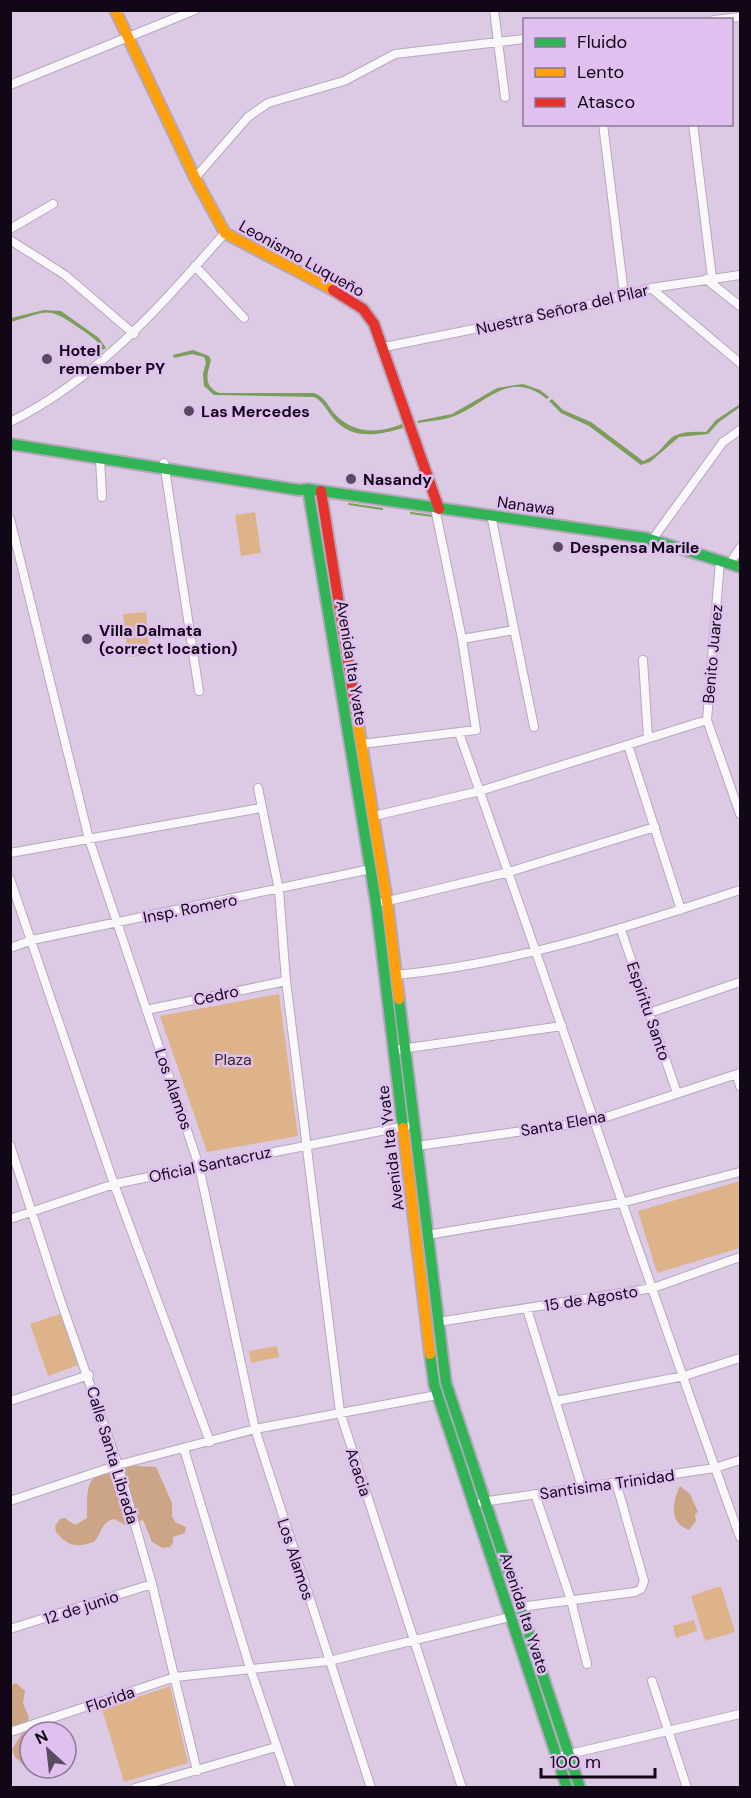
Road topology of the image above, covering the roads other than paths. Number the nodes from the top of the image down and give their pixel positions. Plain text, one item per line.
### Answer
1 (115, 10) edge
2 (195, 10) edge
3 (494, 10) edge
4 (126, 37) junction
5 (523, 39) edge
6 (496, 42) junction
7 (10, 85) edge
8 (505, 97) dead end
9 (603, 126) edge
10 (693, 126) edge
11 (195, 178) junction
12 (52, 204) dead end
13 (10, 229) edge
14 (225, 233) junction
15 (10, 240) edge
16 (195, 266) junction
17 (741, 275) edge
18 (709, 279) junction
19 (651, 288) junction
20 (624, 294) junction
21 (741, 306) edge
22 (244, 318) dead end
23 (134, 334) junction
24 (384, 348) junction
25 (741, 363) edge
26 (10, 422) edge
27 (741, 430) edge
28 (10, 438) edge
29 (10, 444) edge
30 (100, 458) junction
31 (164, 466) junction
32 (306, 489) junction
33 (321, 491) junction
34 (102, 497) dead end
35 (437, 508) junction
36 (491, 516) junction
37 (10, 519) edge
38 (652, 540) junction
39 (741, 549) edge
40 (730, 564) edge
41 (337, 629) junction
42 (514, 630) junction
43 (462, 639) junction
44 (643, 660) dead end
45 (199, 691) dead end
46 (707, 720) junction
47 (534, 727) dead end
48 (459, 734) junction
49 (648, 738) junction
50 (362, 744) junction
51 (628, 745) junction
52 (359, 763) junction
53 (258, 788) dead end
54 (480, 791) junction
55 (261, 808) junction
56 (741, 814) edge
57 (374, 816) junction
58 (655, 827) junction
59 (89, 839) junction
60 (10, 853) edge
61 (371, 869) junction
62 (509, 872) junction
63 (10, 879) edge
64 (279, 890) junction
65 (741, 890) edge
66 (382, 902) junction
67 (681, 910) junction
68 (116, 923) junction
69 (621, 930) junction
70 (32, 940) junction
71 (10, 948) edge
72 (538, 953) junction
73 (396, 975) junction
74 (286, 981) junction
75 (741, 982) edge
76 (146, 1010) junction
77 (649, 1013) junction
78 (562, 1026) junction
79 (399, 1049) junction
80 (739, 1074) edge
81 (741, 1086) edge
82 (677, 1093) junction
83 (594, 1121) junction
84 (409, 1125) junction
85 (307, 1144) junction
86 (10, 1145) edge
87 (417, 1146) junction
88 (199, 1166) junction
89 (741, 1172) edge
90 (114, 1184) junction
91 (417, 1199) junction
92 (621, 1203) junction
93 (32, 1209) junction
94 (10, 1219) edge
95 (427, 1235) junction
96 (741, 1257) edge
97 (653, 1288) junction
98 (527, 1309) junction
99 (438, 1322) junction
100 (741, 1358) edge
101 (438, 1369) junction
102 (88, 1375) junction
103 (684, 1376) junction
104 (437, 1395) junction
105 (10, 1401) edge
106 (556, 1401) junction
107 (340, 1412) junction
108 (255, 1429) junction
109 (210, 1442) junction
110 (184, 1449) junction
111 (741, 1460) edge
112 (118, 1465) junction
113 (715, 1468) junction
114 (616, 1482) junction
115 (582, 1487) junction
116 (535, 1494) junction
117 (10, 1501) edge
118 (485, 1502) junction
119 (473, 1504) junction
120 (741, 1537) edge
121 (152, 1584) junction
122 (571, 1600) junction
123 (521, 1611) junction
124 (510, 1617) junction
125 (10, 1629) edge
126 (415, 1642) junction
127 (329, 1661) junction
128 (587, 1664) dead end
129 (250, 1668) junction
130 (176, 1677) junction
131 (652, 1681) dead end
132 (741, 1714) edge
133 (667, 1731) junction
134 (10, 1732) edge
135 (276, 1748) junction
136 (569, 1754) junction
137 (557, 1757) junction
138 (197, 1771) junction
139 (148, 1786) edge
140 (135, 1788) edge
141 (291, 1788) edge
142 (371, 1788) edge
143 (462, 1788) edge
144 (567, 1788) edge
145 (580, 1788) edge
146 (687, 1788) edge

1 - 4 street, Leonismo Luqueño
2 - 4 street
3 - 6 street
4 - 7 street
4 - 11 street, Leonismo Luqueño
5 - 6 street
6 - 8 street
6 - 11 street
9 - 20 street
10 - 18 street
11 - 14 street, Leonismo Luqueño
12 - 13 street
14 - 16 street
14 - 24 street, Leonismo Luqueño
15 - 23 street
16 - 22 street
16 - 23 street
17 - 18 street, Nuestra Señora del Pilar
18 - 19 street, Nuestra Señora del Pilar
18 - 21 street
19 - 20 street, Nuestra Señora del Pilar
19 - 25 street
20 - 24 street, Nuestra Señora del Pilar
23 - 26 street
24 - 35 street, Leonismo Luqueño
27 - 38 street
28 - 31 street, Nanawa
29 - 30 street, Nanawa
30 - 31 street, Nanawa
30 - 34 street
31 - 32 street, Nanawa
31 - 45 street
32 - 33 street, Nanawa
32 - 41 street, Avenida Ita Yvate
33 - 35 street, Nanawa
33 - 41 street, Avenida Ita Yvate
35 - 36 street, Nanawa
35 - 43 street
36 - 38 street, Nanawa
36 - 42 street
37 - 59 street, Los Alamos
38 - 40 street, Nanawa
39 - 40 street
40 - 46 street, Benito Juarez
41 - 50 street, Avenida Ita Yvate
41 - 52 street, Avenida Ita Yvate
42 - 43 street
42 - 47 street
43 - 48 street
44 - 49 street
46 - 49 street
46 - 56 street, Benito Juarez
48 - 50 street
48 - 54 street
49 - 51 street
50 - 52 street, Avenida Ita Yvate
51 - 54 street
51 - 58 street
52 - 57 street, Avenida Ita Yvate
52 - 61 street, Avenida Ita Yvate
53 - 55 street, Acacia
54 - 57 street
54 - 62 street
55 - 59 street
55 - 64 street, Acacia
57 - 66 street, Avenida Ita Yvate
58 - 62 street
58 - 67 street
59 - 60 street
59 - 68 street, Los Alamos
61 - 64 street, Insp. Romero
61 - 66 street, Avenida Ita Yvate
62 - 66 street
62 - 72 street
63 - 70 street
64 - 68 street, Insp. Romero
64 - 74 street, Acacia
65 - 67 street
66 - 73 street, Avenida Ita Yvate
66 - 79 street, Avenida Ita Yvate
67 - 69 street
68 - 70 street, Insp. Romero
68 - 76 street, Los Alamos
69 - 72 street
69 - 77 street, Espiritu Santo
70 - 71 street, Insp. Romero
70 - 90 street
72 - 73 street
72 - 78 street
73 - 79 street, Avenida Ita Yvate
74 - 76 street, Cedro
74 - 85 street, Acacia
75 - 77 street
76 - 88 street, Los Alamos
77 - 82 street, Espiritu Santo
78 - 79 street
78 - 83 street
79 - 84 street, Avenida Ita Yvate
80 - 81 street
80 - 82 street, Santa Elena
82 - 83 street, Santa Elena
83 - 87 street, Santa Elena
83 - 92 street
84 - 85 street, Oficial Santacruz
84 - 87 street, Avenida Ita Yvate
84 - 91 street, Avenida Ita Yvate
85 - 88 street, Oficial Santacruz
85 - 107 street, Acacia
86 - 93 street, Calle Santa Librada
87 - 91 street, Avenida Ita Yvate
88 - 90 street, Oficial Santacruz
88 - 108 street, Los Alamos
89 - 92 street
90 - 93 street, Oficial Santacruz
90 - 109 street
91 - 95 street, Avenida Ita Yvate
91 - 101 street, Avenida Ita Yvate
92 - 95 street
92 - 97 street
93 - 94 street, Oficial Santacruz
93 - 102 street, Calle Santa Librada
95 - 99 street, Avenida Ita Yvate
96 - 97 street, 15 de Agosto
97 - 98 street, 15 de Agosto
97 - 103 street
98 - 99 street, 15 de Agosto
98 - 106 street
99 - 101 street, Avenida Ita Yvate
100 - 103 street
101 - 104 street, Avenida Ita Yvate
101 - 118 street, Avenida Ita Yvate
102 - 105 street
102 - 112 street, Calle Santa Librada
103 - 106 street
103 - 113 street
104 - 107 street
104 - 119 street, Avenida Ita Yvate
106 - 115 street
107 - 108 street
107 - 126 street, Acacia
108 - 109 street
108 - 127 street, Los Alamos
109 - 110 street
110 - 112 street
110 - 129 street
111 - 113 street, Santisima Trinidad
112 - 117 street
112 - 121 street, Calle Santa Librada
113 - 114 street, Santisima Trinidad
113 - 120 street
114 - 115 street, Santisima Trinidad
114 - 122 street
115 - 116 street, Santisima Trinidad
116 - 118 street, Santisima Trinidad
116 - 122 street
118 - 119 street, Santisima Trinidad
118 - 123 street, Avenida Ita Yvate
119 - 124 street, Avenida Ita Yvate
121 - 125 street, 12 de junio
121 - 130 street, Calle Santa Librada
122 - 123 street
122 - 128 street
123 - 124 street
123 - 136 street, Avenida Ita Yvate
124 - 126 street, Florida
124 - 137 street, Avenida Ita Yvate
126 - 127 street, Florida
126 - 143 street, Acacia
127 - 129 street, Florida
127 - 142 street, Los Alamos
129 - 130 street, Florida
129 - 135 street
130 - 134 street, Florida
130 - 138 street, Calle Santa Librada
131 - 133 street
132 - 133 street
133 - 136 street
133 - 146 street
135 - 138 street
135 - 141 street
136 - 137 street
136 - 145 street, Avenida Ita Yvate
137 - 144 street, Avenida Ita Yvate
138 - 139 street
139 - 140 street

